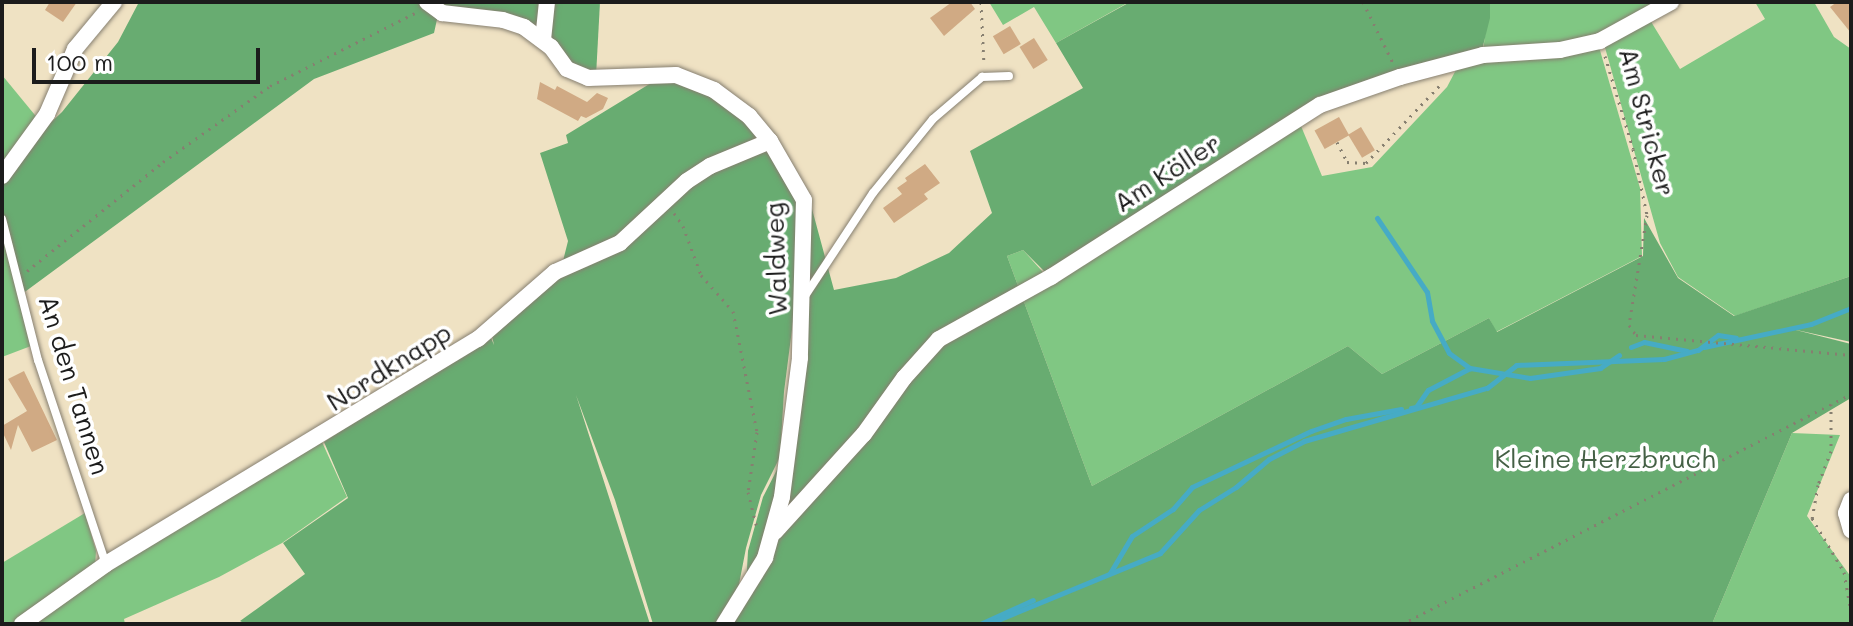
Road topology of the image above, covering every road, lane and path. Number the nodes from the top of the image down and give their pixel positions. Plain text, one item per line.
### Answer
1 (114, 2) edge
2 (428, 2) edge
3 (547, 2) edge
4 (981, 2) edge
5 (1363, 2) edge
6 (1671, 2) edge
7 (543, 40) junction
8 (1600, 41) junction
9 (1454, 62) junction
10 (1009, 76) dead end
11 (982, 77) junction
12 (1400, 77) junction
13 (770, 141) junction
14 (1337, 142) dead end
15 (2, 176) edge
16 (666, 202) junction
17 (2, 219) edge
18 (17, 283) junction
19 (804, 298) junction
20 (1851, 355) edge
21 (1851, 394) edge
22 (1831, 404) junction
23 (1851, 500) edge
24 (1851, 530) edge
25 (766, 532) junction
26 (106, 564) junction
27 (1851, 610) edge
28 (22, 624) edge
29 (724, 624) edge
30 (1402, 624) edge

1 - 15 street
2 - 7 street
2 - 18 path
3 - 7 street
4 - 11 path
5 - 12 path
6 - 8 street, Am Köller
7 - 13 street, Waldweg
8 - 9 street, Am Köller
8 - 20 path, Am Stricker
9 - 12 street, Am Köller
9 - 14 path
10 - 11 lane
11 - 19 lane
12 - 25 street, Am Köller
13 - 16 street, Nordknapp
13 - 19 street, Waldweg
16 - 25 path
16 - 26 street, Nordknapp
17 - 18 lane, An den Tannen
18 - 26 lane, An den Tannen
19 - 25 street, Waldweg
21 - 22 path
22 - 27 path
22 - 30 path
23 - 24 street
25 - 29 street, Waldweg
26 - 28 street, Nordknapp

